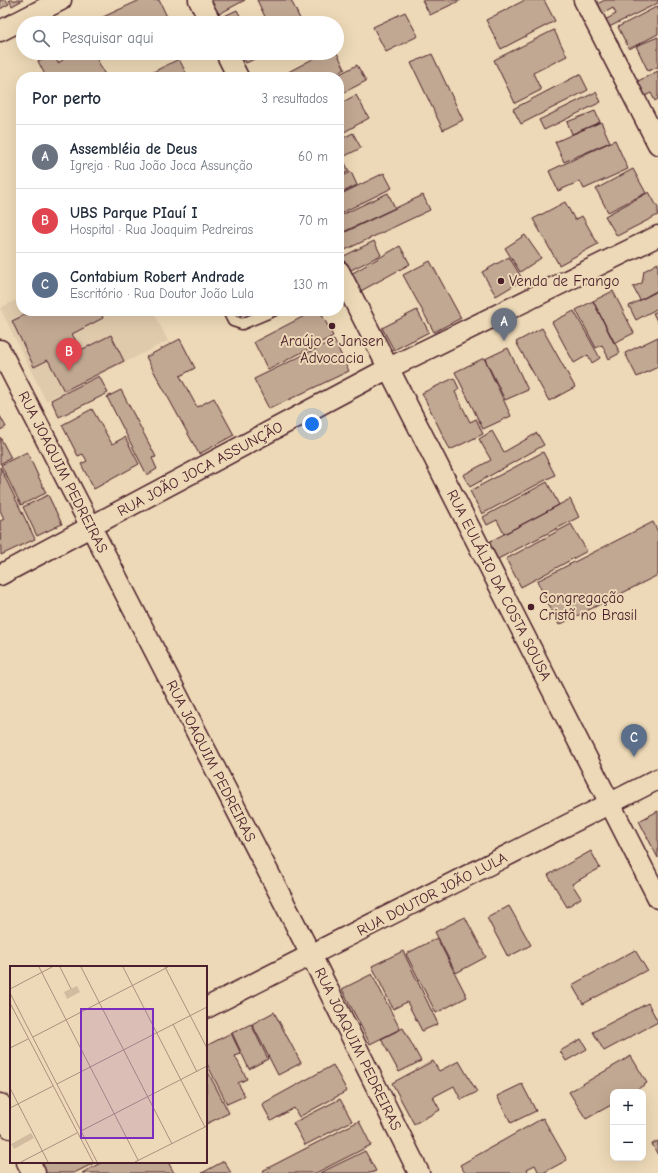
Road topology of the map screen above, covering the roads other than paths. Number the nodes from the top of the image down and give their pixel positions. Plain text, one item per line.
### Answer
1 (61, 0) edge
2 (199, 0) edge
3 (584, 0) edge
4 (30, 16) edge
5 (207, 16) edge
6 (16, 24) edge
7 (0, 32) edge
8 (230, 60) edge
9 (236, 72) edge
10 (658, 144) edge
11 (658, 236) edge
12 (344, 284) edge
13 (231, 316) edge
14 (261, 316) edge
15 (0, 350) edge
16 (389, 368) junction
17 (91, 527) junction
18 (0, 575) edge
19 (658, 779) edge
20 (609, 804) junction
21 (658, 898) edge
22 (311, 955) junction
23 (207, 1007) edge
24 (29, 1163) edge
25 (34, 1173) edge
26 (419, 1173) edge

1 - 4 street
2 - 5 street
3 - 10 street
6 - 7 street
8 - 9 street
11 - 16 street, RUA JOÃO JOCA ASSUNÇÃO
12 - 16 street, RUA EULÁLIO DA COSTA SOUSA
13 - 14 lane
15 - 17 street, RUA JOAQUIM PEDREIRAS
16 - 17 street, RUA JOÃO JOCA ASSUNÇÃO
16 - 20 street, RUA EULÁLIO DA COSTA SOUSA
17 - 18 street, RUA JOÃO JOCA ASSUNÇÃO
17 - 22 street, RUA JOAQUIM PEDREIRAS
19 - 20 street, RUA DOUTOR JOÃO LULA
20 - 21 street, RUA EULÁLIO DA COSTA SOUSA
20 - 22 street, RUA DOUTOR JOÃO LULA
22 - 23 street, RUA DOUTOR JOÃO LULA
22 - 26 street, RUA JOAQUIM PEDREIRAS
24 - 25 main road

